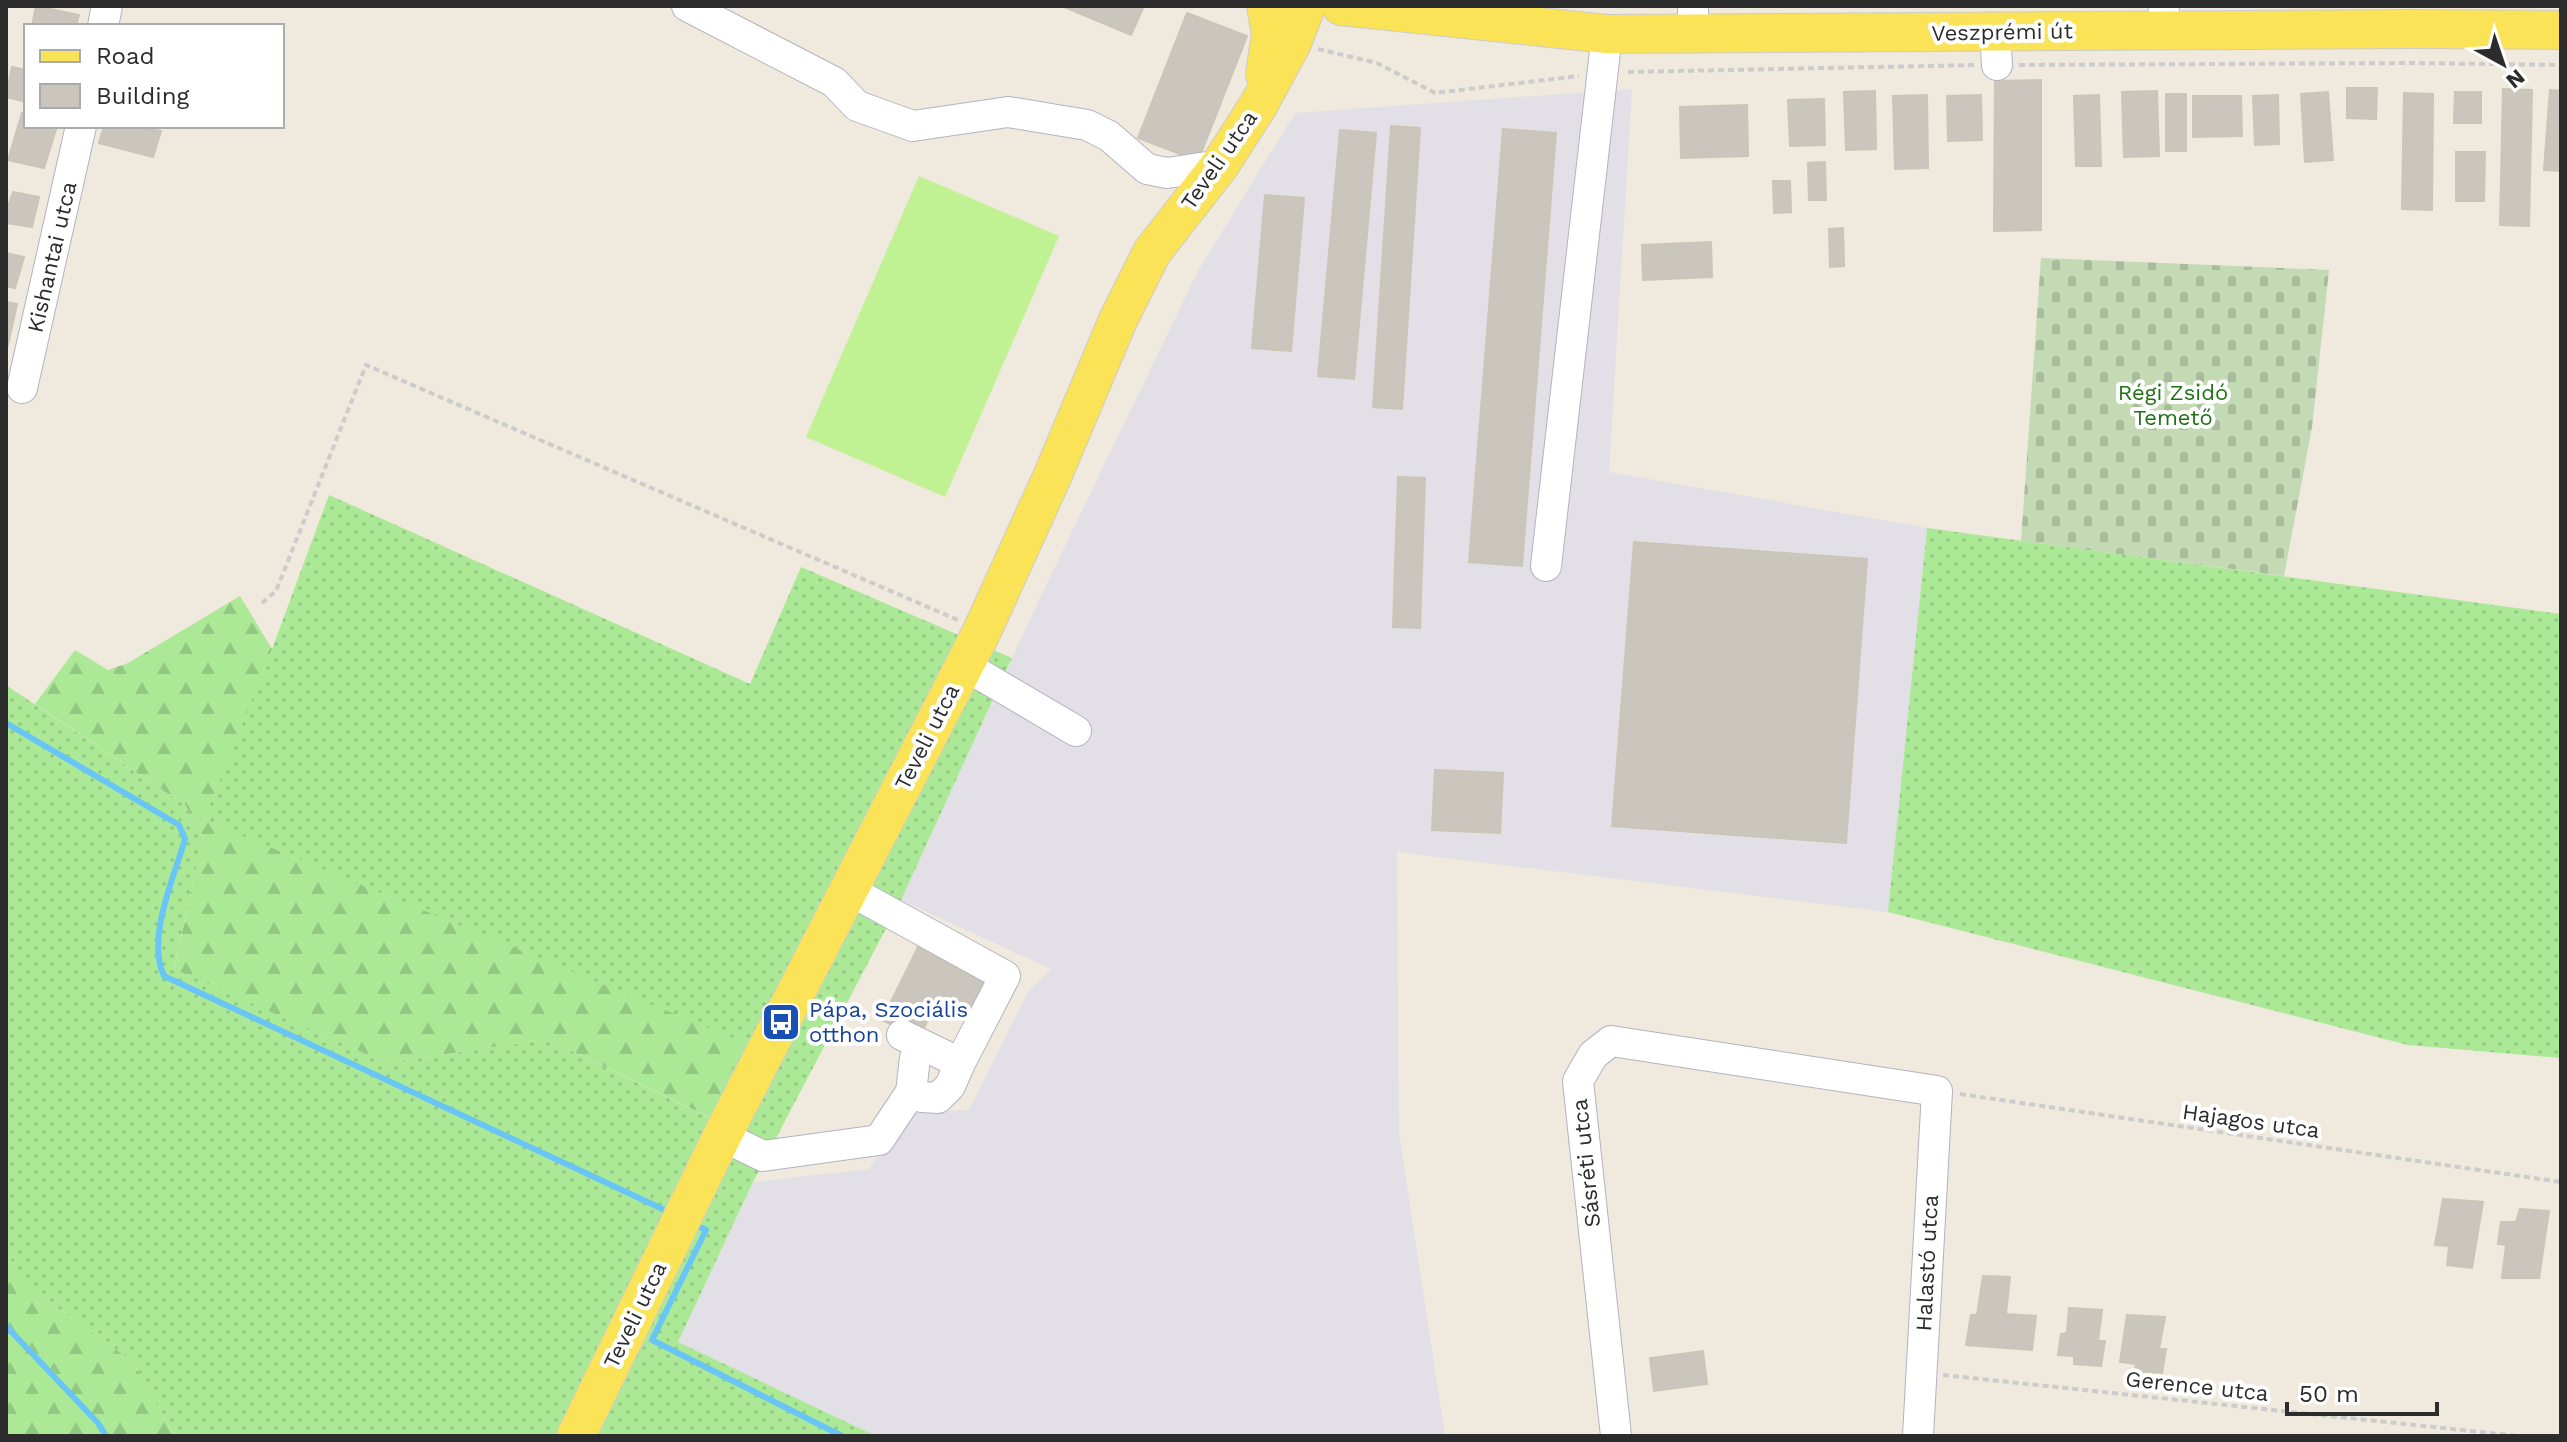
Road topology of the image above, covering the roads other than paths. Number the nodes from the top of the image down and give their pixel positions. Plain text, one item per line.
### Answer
1 (687, 6) edge
2 (1341, 6) edge
3 (1408, 6) edge
4 (1290, 15) edge
5 (1443, 18) junction
6 (2178, 18) edge
7 (1693, 20) edge
8 (2561, 30) edge
9 (1607, 34) junction
10 (81, 128) edge
11 (1220, 165) junction
12 (22, 388) dead end
13 (1546, 566) dead end
14 (964, 665) junction
15 (1076, 731) dead end
16 (849, 890) junction
17 (960, 1063) junction
18 (1937, 1091) joint
19 (911, 1092) junction
20 (722, 1136) junction
21 (576, 1436) edge
22 (1616, 1436) edge
23 (1918, 1436) edge

1 - 11 street
2 - 5 main road, Veszprémi út
3 - 5 main road, Veszprémi út
4 - 11 main road, Teveli utca
5 - 9 main road, Veszprémi út
6 - 7 main road, Veszprémi út
6 - 8 main road, Veszprémi út
7 - 9 main road, Veszprémi út
9 - 13 street
10 - 12 street, Kishantai utca
11 - 14 main road, Teveli utca
14 - 15 street
14 - 16 main road, Teveli utca
16 - 17 street
16 - 20 main road, Teveli utca
17 - 19 street
17 - 19 street
18 - 22 street, Sásréti utca
18 - 23 street, Halastó utca
19 - 20 street
20 - 21 main road, Teveli utca

